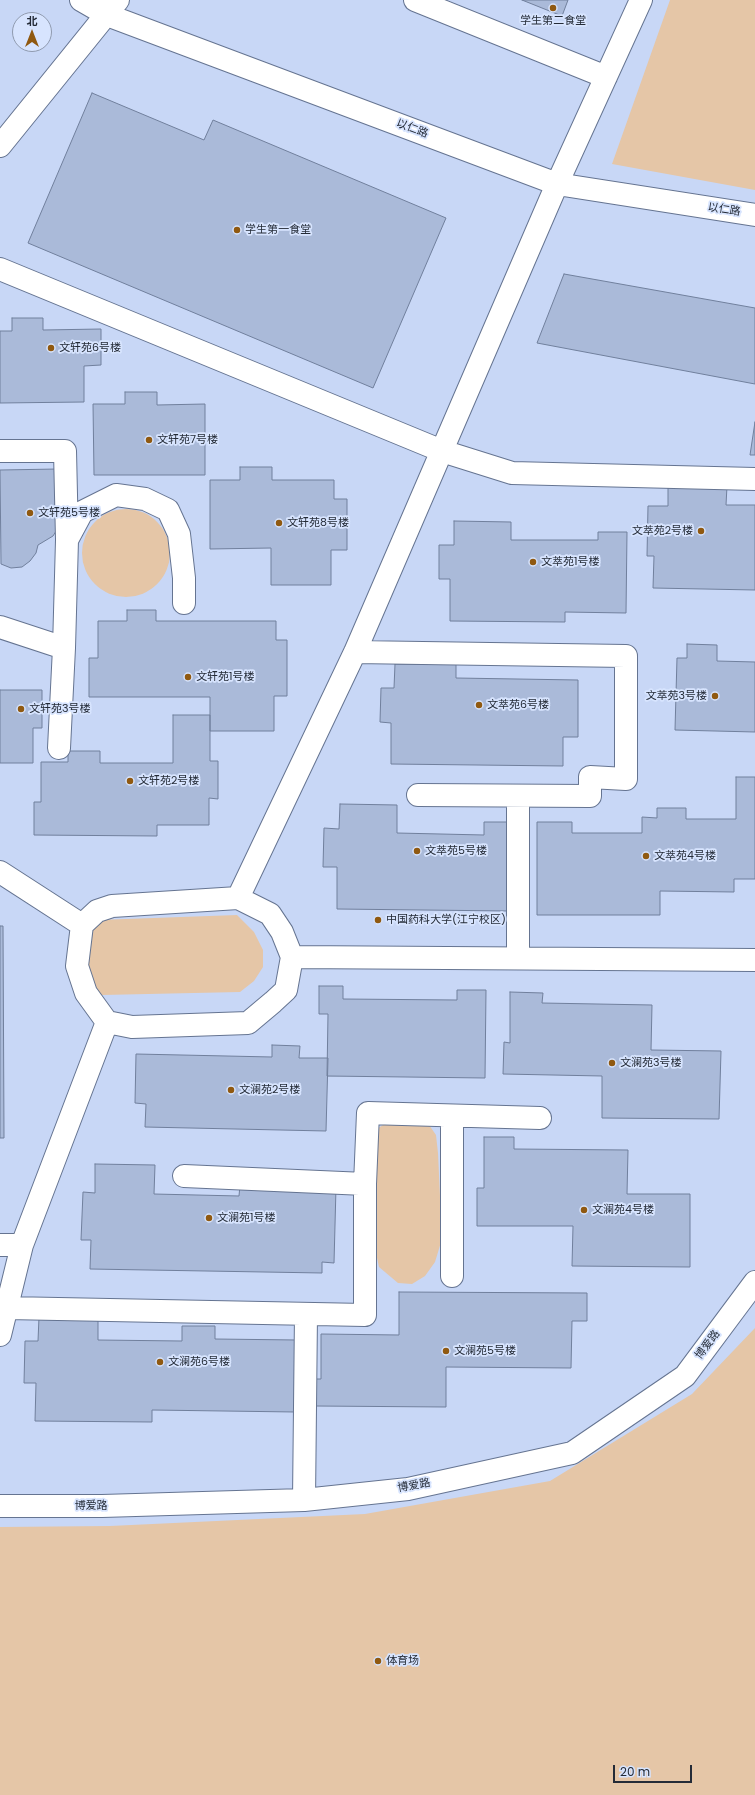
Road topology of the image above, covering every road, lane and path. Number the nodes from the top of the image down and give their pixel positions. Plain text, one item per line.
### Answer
1 (81, 0) edge
2 (415, 0) edge
3 (641, 0) edge
4 (113, 7) edge
5 (606, 77) junction
6 (0, 146) edge
7 (557, 184) junction
8 (755, 215) edge
9 (0, 269) edge
10 (0, 450) edge
11 (442, 451) junction
12 (755, 479) edge
13 (67, 540) junction
14 (184, 603) dead end
15 (0, 627) edge
16 (64, 648) junction
17 (355, 652) junction
18 (59, 748) dead end
19 (418, 795) dead end
20 (518, 796) junction
21 (0, 872) edge
22 (238, 898) junction
23 (82, 925) junction
24 (292, 957) junction
25 (518, 958) junction
26 (755, 960) edge
27 (107, 1022) junction
28 (452, 1116) junction
29 (540, 1118) dead end
30 (184, 1176) dead end
31 (365, 1184) junction
32 (0, 1244) edge
33 (22, 1245) junction
34 (452, 1276) dead end
35 (755, 1282) edge
36 (7, 1308) junction
37 (306, 1314) junction
38 (0, 1335) edge
39 (304, 1500) junction
40 (0, 1506) edge

1 - 4 street, 以仁路
2 - 5 street
3 - 5 street
4 - 6 street
4 - 7 street, 以仁路
5 - 7 street
7 - 8 street, 以仁路
7 - 11 street
9 - 11 street
10 - 13 street
11 - 12 street
11 - 17 street
13 - 14 street
13 - 16 street
15 - 16 street
16 - 18 street
17 - 20 street
17 - 22 street
19 - 20 street
20 - 25 street
21 - 23 street
22 - 23 street
22 - 24 street
23 - 27 street
24 - 25 street
24 - 27 street
25 - 26 street
27 - 33 street
28 - 29 street
28 - 31 street
28 - 34 street
30 - 31 street
31 - 37 street
32 - 33 street
33 - 36 street
35 - 39 street, 博爱路
36 - 37 street
36 - 38 street
37 - 39 street
39 - 40 street, 博爱路

